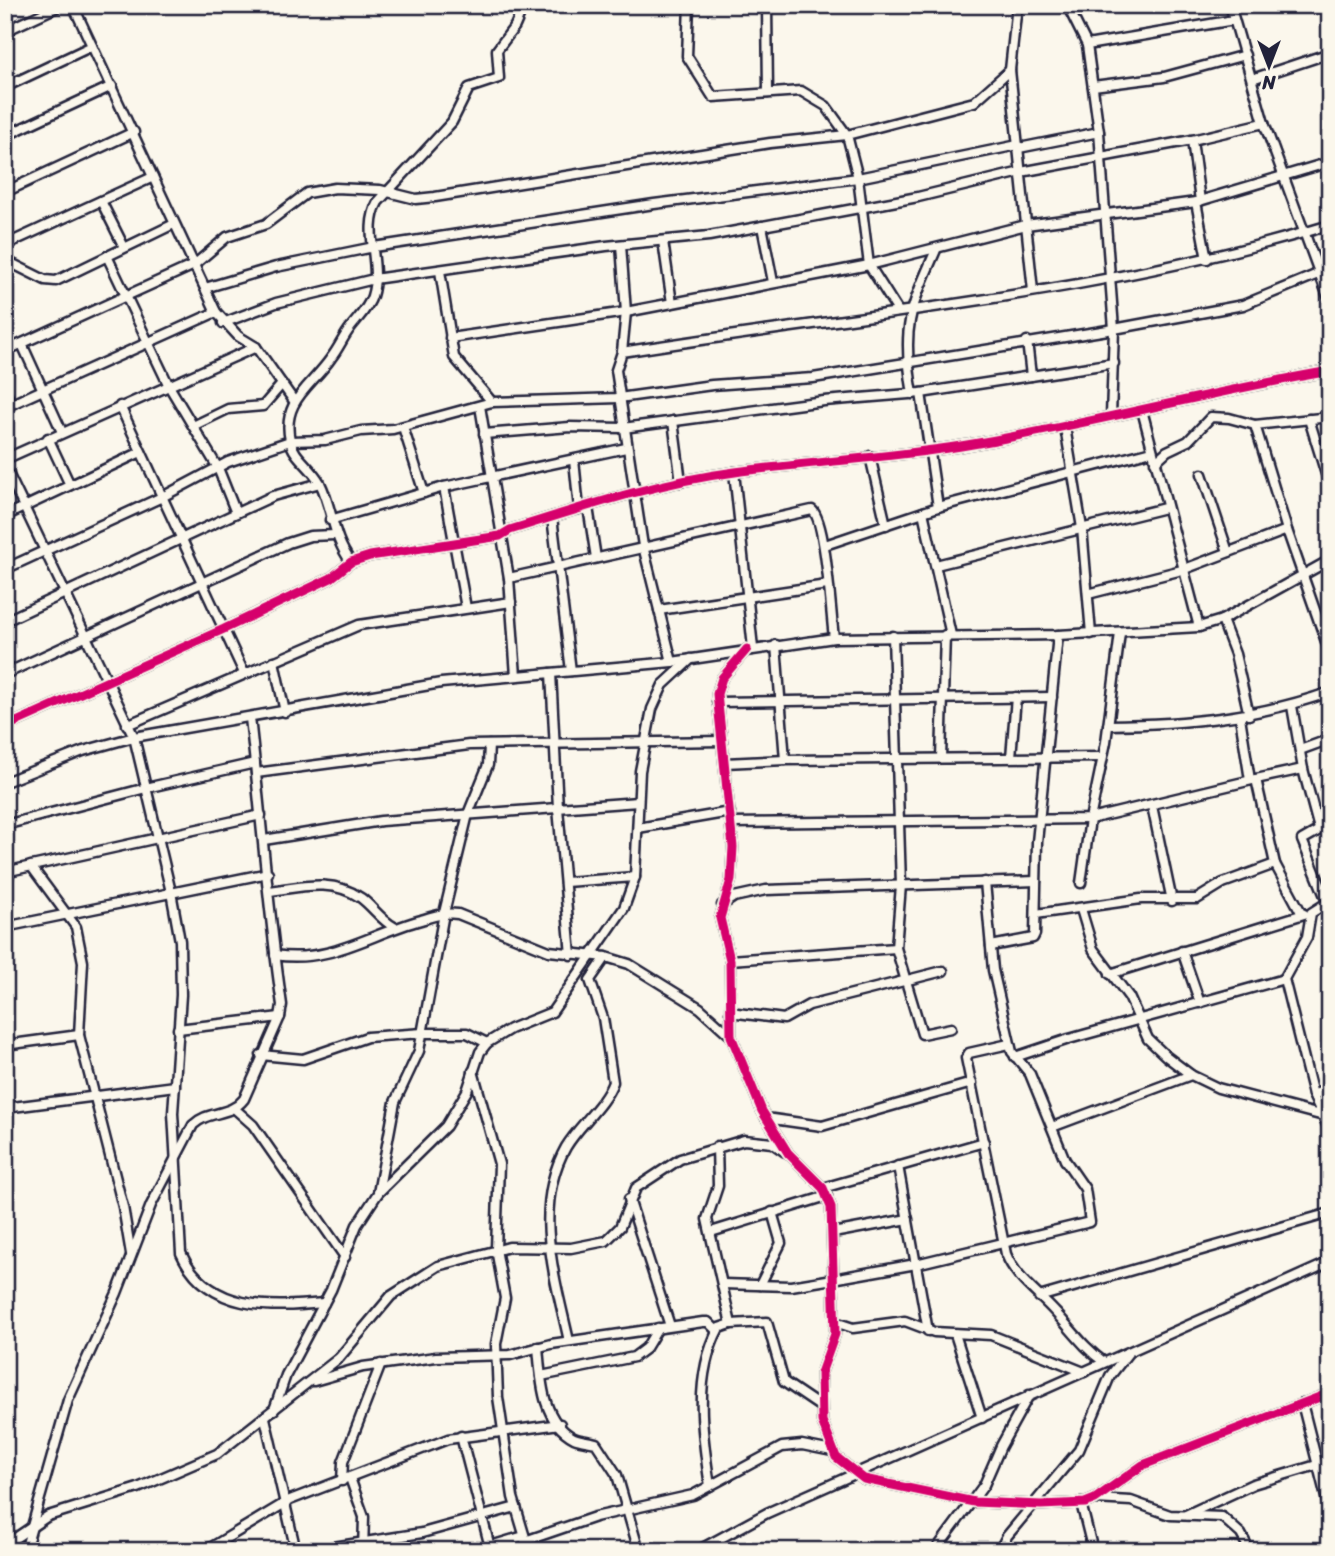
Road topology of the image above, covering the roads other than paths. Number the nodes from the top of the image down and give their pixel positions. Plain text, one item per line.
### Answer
1 (61, 5) edge
2 (74, 5) edge
3 (524, 5) edge
4 (689, 5) edge
5 (767, 5) edge
6 (1017, 5) edge
7 (1068, 5) edge
8 (1230, 5) edge
9 (1234, 20) junction
10 (5, 31) edge
11 (92, 46) junction
12 (1087, 46) junction
13 (1330, 53) edge
14 (1245, 55) junction
15 (1010, 71) junction
16 (1252, 79) junction
17 (112, 86) junction
18 (1093, 86) junction
19 (5, 87) edge
20 (768, 93) junction
21 (1264, 123) junction
22 (134, 132) junction
23 (1099, 132) junction
24 (847, 135) junction
25 (5, 136) edge
26 (1192, 140) junction
27 (1019, 146) junction
28 (1101, 157) junction
29 (1330, 162) edge
30 (1021, 172) junction
31 (1283, 176) junction
32 (153, 177) junction
33 (858, 178) junction
34 (5, 192) edge
35 (389, 193) junction
36 (101, 201) junction
37 (1198, 202) junction
38 (861, 208) junction
39 (1106, 215) junction
40 (174, 224) junction
41 (1026, 225) junction
42 (1330, 225) edge
43 (762, 226) junction
44 (1305, 233) junction
45 (663, 241) junction
46 (5, 245) edge
47 (621, 245) junction
48 (124, 247) junction
49 (374, 247) junction
50 (936, 250) junction
51 (107, 256) junction
52 (1207, 259) junction
53 (5, 260) edge
54 (194, 265) junction
55 (869, 265) junction
56 (440, 271) junction
57 (1325, 271) edge
58 (374, 279) junction
59 (1108, 279) junction
60 (773, 282) junction
61 (205, 288) junction
62 (1032, 290) junction
63 (127, 296) junction
64 (1330, 302) edge
65 (671, 303) junction
66 (911, 309) junction
67 (898, 310) junction
68 (216, 312) junction
69 (626, 312) junction
70 (223, 323) junction
71 (1114, 328) junction
72 (450, 338) junction
73 (1027, 341) junction
74 (147, 342) junction
75 (22, 344) junction
76 (256, 347) junction
77 (5, 351) edge
78 (622, 352) junction
79 (908, 361) junction
80 (1114, 362) junction
81 (1330, 371) edge
82 (1031, 376) junction
83 (282, 384) junction
84 (169, 386) junction
85 (5, 390) edge
86 (43, 390) junction
87 (917, 393) junction
88 (620, 398) junction
89 (294, 401) junction
90 (492, 402) junction
91 (8, 406) edge
92 (120, 406) junction
93 (480, 406) junction
94 (1142, 410) junction
95 (1111, 416) junction
96 (1330, 417) edge
97 (1308, 419) junction
98 (673, 421) junction
99 (195, 425) junction
100 (1255, 425) junction
101 (404, 426) junction
102 (1065, 427) junction
103 (623, 428) junction
104 (62, 432) junction
105 (484, 434) junction
106 (48, 438) junction
107 (290, 441) junction
108 (626, 448) junction
109 (1152, 450) junction
110 (931, 451) junction
111 (141, 452) junction
112 (870, 456) junction
113 (5, 459) edge
114 (574, 460) junction
115 (1155, 462) junction
116 (5, 467) edge
117 (218, 468) junction
118 (734, 472) junction
119 (1074, 472) junction
120 (1202, 474) dead end
121 (491, 477) junction
122 (681, 482) junction
123 (320, 483) junction
124 (70, 485) junction
125 (444, 487) junction
126 (1330, 487) edge
127 (634, 492) junction
128 (424, 493) junction
129 (162, 497) junction
130 (24, 507) junction
131 (589, 507) junction
132 (938, 507) junction
133 (1165, 508) junction
134 (579, 509) junction
135 (923, 512) junction
136 (236, 513) junction
137 (5, 516) edge
138 (552, 517) junction
139 (330, 520) junction
140 (739, 525) junction
141 (886, 525) junction
142 (1082, 528) junction
143 (1287, 530) junction
144 (335, 536) junction
145 (500, 536) junction
146 (181, 539) junction
147 (454, 544) junction
148 (825, 545) junction
149 (643, 546) junction
150 (45, 551) junction
151 (1228, 552) junction
152 (596, 558) junction
153 (1330, 560) edge
154 (351, 562) junction
155 (936, 565) junction
156 (558, 567) junction
157 (5, 569) edge
158 (1182, 570) junction
159 (1302, 574) junction
160 (509, 578) junction
161 (200, 581) junction
162 (827, 585) junction
163 (64, 594) junction
164 (1088, 594) junction
165 (747, 598) junction
166 (511, 603) junction
167 (466, 608) junction
168 (659, 610) junction
169 (1222, 620) junction
170 (5, 621) edge
171 (1199, 627) junction
172 (224, 629) junction
173 (1120, 633) junction
174 (1091, 634) junction
175 (948, 635) junction
176 (1058, 635) junction
177 (84, 636) junction
178 (893, 636) junction
179 (834, 638) junction
180 (776, 645) junction
181 (750, 649) junction
182 (1330, 653) edge
183 (691, 659) junction
184 (274, 662) junction
185 (672, 662) junction
186 (571, 671) junction
187 (244, 673) junction
188 (551, 673) junction
189 (5, 674) edge
190 (516, 676) junction
191 (106, 681) junction
192 (1330, 692) edge
193 (895, 697) junction
194 (945, 697) junction
195 (1016, 697) junction
196 (1052, 697) junction
197 (781, 700) junction
198 (717, 702) junction
199 (1292, 706) junction
200 (285, 712) junction
201 (1244, 716) junction
202 (250, 718) junction
203 (127, 725) junction
204 (1108, 725) junction
205 (5, 727) edge
206 (134, 737) junction
207 (1330, 739) edge
208 (722, 741) junction
209 (645, 742) junction
210 (489, 745) junction
211 (556, 746) junction
212 (1300, 750) junction
213 (1011, 757) junction
214 (1047, 757) junction
215 (1102, 757) junction
216 (942, 758) junction
217 (898, 759) junction
218 (785, 760) junction
219 (725, 763) junction
220 (256, 768) junction
221 (1303, 769) junction
222 (1253, 780) junction
223 (5, 782) edge
224 (146, 788) junction
225 (638, 803) junction
226 (1152, 806) junction
227 (558, 808) junction
228 (730, 812) junction
229 (468, 814) junction
230 (261, 815) junction
231 (1040, 819) junction
232 (1090, 819) junction
233 (898, 820) junction
234 (732, 823) junction
235 (1330, 824) edge
236 (5, 825) edge
237 (638, 828) junction
238 (1319, 829) junction
239 (157, 840) junction
240 (264, 840) junction
241 (5, 847) edge
242 (1275, 864) junction
243 (31, 866) junction
244 (7, 871) edge
245 (268, 873) junction
246 (635, 877) junction
247 (1036, 881) junction
248 (565, 882) junction
249 (985, 882) junction
250 (1081, 883) dead end
251 (901, 885) junction
252 (269, 891) junction
253 (171, 892) junction
254 (5, 896) edge
255 (1172, 901) junction
256 (1328, 901) edge
257 (722, 905) junction
258 (1081, 909) junction
259 (444, 914) junction
260 (1306, 914) junction
261 (1036, 915) junction
262 (70, 916) junction
263 (5, 928) edge
264 (394, 928) junction
265 (991, 946) junction
266 (895, 948) junction
267 (1182, 951) junction
268 (275, 955) junction
269 (571, 955) junction
270 (590, 956) junction
271 (606, 957) junction
272 (730, 960) junction
273 (943, 971) dead end
274 (1110, 974) junction
275 (1284, 979) junction
276 (906, 981) junction
277 (1200, 1003) junction
278 (730, 1012) junction
279 (280, 1017) junction
280 (1139, 1021) junction
281 (951, 1028) dead end
282 (178, 1029) junction
283 (423, 1032) junction
284 (79, 1035) junction
285 (731, 1036) junction
286 (487, 1043) junction
287 (1009, 1044) junction
288 (5, 1045) edge
289 (261, 1055) junction
290 (1015, 1057) junction
291 (474, 1071) junction
292 (1191, 1075) junction
293 (972, 1083) junction
294 (175, 1086) junction
295 (1330, 1088) edge
296 (1313, 1095) junction
297 (93, 1097) junction
298 (5, 1108) edge
299 (235, 1109) junction
300 (1320, 1115) junction
301 (766, 1118) junction
302 (1052, 1127) junction
303 (1330, 1131) edge
304 (985, 1142) junction
305 (717, 1146) junction
306 (788, 1153) junction
307 (176, 1158) junction
308 (898, 1166) junction
309 (825, 1191) junction
310 (378, 1193) junction
311 (629, 1199) junction
312 (772, 1212) junction
313 (1330, 1213) edge
314 (908, 1219) junction
315 (710, 1231) junction
316 (833, 1233) junction
317 (1004, 1243) junction
318 (548, 1246) junction
319 (496, 1249) junction
320 (131, 1257) junction
321 (345, 1257) junction
322 (1329, 1262) edge
323 (916, 1264) junction
324 (1330, 1273) edge
325 (833, 1279) junction
326 (723, 1283) junction
327 (760, 1285) junction
328 (1040, 1297) junction
329 (324, 1303) junction
330 (835, 1322) junction
331 (731, 1324) junction
332 (670, 1326) junction
333 (658, 1328) junction
334 (717, 1331) junction
335 (928, 1331) junction
336 (955, 1334) junction
337 (569, 1341) junction
338 (538, 1347) junction
339 (1130, 1350) junction
340 (496, 1357) junction
341 (1104, 1362) junction
342 (381, 1364) junction
343 (1084, 1372) junction
344 (541, 1376) junction
345 (307, 1384) junction
346 (1330, 1393) edge
347 (1029, 1395) junction
348 (1302, 1403) junction
349 (821, 1407) junction
350 (274, 1412) junction
351 (265, 1418) junction
352 (982, 1418) junction
353 (560, 1424) junction
354 (502, 1431) junction
355 (461, 1436) junction
356 (832, 1451) junction
357 (1330, 1461) edge
358 (1317, 1463) junction
359 (856, 1474) junction
360 (346, 1479) junction
361 (710, 1486) junction
362 (1095, 1499) junction
363 (974, 1502) junction
364 (285, 1503) junction
365 (1081, 1503) junction
366 (1031, 1505) junction
367 (516, 1507) junction
368 (626, 1510) junction
369 (1330, 1513) edge
370 (1183, 1516) junction
371 (481, 1517) junction
372 (32, 1525) junction
373 (5, 1532) edge
374 (525, 1539) junction
375 (7, 1544) edge
376 (363, 1546) edge
377 (1330, 1547) edge
378 (490, 1548) edge
379 (25, 1551) edge
380 (205, 1551) edge
381 (296, 1551) edge
382 (308, 1551) edge
383 (474, 1551) edge
384 (529, 1551) edge
385 (639, 1551) edge
386 (697, 1551) edge
387 (935, 1551) edge
388 (999, 1551) edge
389 (1093, 1551) edge
390 (1250, 1551) edge
391 (1314, 1551) edge

1 - 10 street
2 - 11 street
3 - 35 street
4 - 20 street
5 - 20 street
6 - 15 street
7 - 12 street
8 - 9 street
9 - 12 street
9 - 14 street
11 - 17 street
11 - 19 street
12 - 18 street
13 - 16 street
14 - 16 street
14 - 18 street
15 - 24 street
15 - 27 street
16 - 21 street
17 - 22 street
17 - 25 street
18 - 23 street
20 - 24 street
21 - 26 street
21 - 31 street
22 - 32 street
22 - 34 street
23 - 27 street
23 - 28 street
24 - 33 street
24 - 35 street
26 - 28 street
26 - 37 street
27 - 30 street
27 - 33 street
28 - 30 street
28 - 39 street
29 - 31 street
30 - 38 street
30 - 41 street
31 - 37 street
31 - 44 street
32 - 36 street
32 - 40 street
33 - 38 street
33 - 49 street
35 - 49 street
35 - 54 street
36 - 46 street
36 - 48 street
37 - 39 street
37 - 52 street
38 - 43 street
38 - 55 street
39 - 41 street
39 - 59 street
40 - 48 street
40 - 54 street
41 - 50 street
41 - 62 street
42 - 44 street
43 - 45 street
43 - 60 street
44 - 52 street
44 - 57 street
45 - 47 street
45 - 65 street
47 - 56 street
47 - 69 street
48 - 51 street
49 - 58 street
49 - 61 street
50 - 55 street
50 - 66 street
51 - 53 street
51 - 63 street
52 - 59 street
54 - 61 street
54 - 63 street
55 - 60 street
55 - 67 street
56 - 58 street
56 - 72 street
57 - 64 street
57 - 71 street
58 - 70 street
58 - 89 street
59 - 62 street
59 - 71 street
60 - 65 street
61 - 68 street
62 - 66 street
63 - 74 street
63 - 75 street
65 - 69 street
66 - 67 street
66 - 79 street
67 - 78 street
68 - 70 street
68 - 74 street
69 - 72 street
69 - 78 street
70 - 76 street
71 - 73 street
71 - 80 street
72 - 90 street
73 - 79 street
73 - 82 street
74 - 84 street
74 - 86 street
75 - 77 street
75 - 86 street
76 - 83 street
76 - 84 street
78 - 88 street
79 - 87 street
79 - 88 street
80 - 82 street
80 - 95 street
81 - 94 street
82 - 87 street
83 - 89 street
83 - 99 street
84 - 92 street
84 - 99 street
85 - 91 street
86 - 91 street
86 - 104 street
87 - 98 street
87 - 110 street
88 - 90 street
88 - 103 street
89 - 107 street
90 - 93 street
92 - 104 street
92 - 111 street
93 - 101 street
93 - 105 street
94 - 95 street
94 - 109 street
95 - 102 street
96 - 97 street
97 - 100 street
97 - 126 street
98 - 103 street
98 - 122 street
99 - 117 street
100 - 115 street
100 - 143 street
101 - 107 street
101 - 128 street
102 - 110 street
102 - 119 street
103 - 105 street
103 - 108 street
104 - 106 street
105 - 121 street
106 - 113 street
106 - 124 street
107 - 117 street
107 - 123 street
108 - 114 street
108 - 127 street
109 - 115 street
109 - 119 street
110 - 112 street
110 - 132 street
111 - 124 street
111 - 129 street
112 - 118 street
112 - 141 street
114 - 121 street
114 - 134 street
115 - 133 street
116 - 130 street
117 - 129 street
117 - 136 street
118 - 122 street
118 - 140 street
119 - 132 street
119 - 142 street
120 - 151 street
121 - 125 street
121 - 145 street
122 - 127 street
123 - 136 street
123 - 139 street
124 - 130 street
125 - 128 street
125 - 147 street
127 - 131 street
127 - 149 street
128 - 139 street
129 - 146 street
129 - 150 street
130 - 137 street
130 - 150 street
131 - 134 street
131 - 152 street
132 - 135 street
133 - 142 street
133 - 158 street
134 - 138 street
135 - 141 street
135 - 155 street
136 - 146 street
138 - 145 street
138 - 156 street
139 - 144 street
140 - 148 street
140 - 149 street
140 - 165 street
141 - 148 street
142 - 155 street
142 - 164 street
143 - 151 street
143 - 159 street
144 - 154 street
144 - 161 street
145 - 147 street
145 - 160 street
146 - 161 street
146 - 163 street
147 - 154 street
147 - 167 street
148 - 162 street
149 - 152 street
149 - 168 street
150 - 157 street
150 - 163 street
151 - 158 street
152 - 156 street
153 - 159 street
154 - 172 street
155 - 175 street
156 - 160 street
156 - 186 street
158 - 164 street
158 - 171 street
159 - 169 street
159 - 182 street
160 - 166 street
161 - 172 street
161 - 177 street
162 - 165 street
162 - 179 street
163 - 170 street
163 - 177 street
164 - 174 street
165 - 168 street
165 - 181 street
166 - 167 street
166 - 190 street
167 - 184 street
168 - 185 street
169 - 171 street
169 - 201 street
171 - 173 street
172 - 187 street
172 - 191 street
173 - 174 street
173 - 204 street
174 - 176 street
175 - 176 street
175 - 178 street
175 - 194 street
176 - 196 street
177 - 189 street
177 - 191 street
178 - 179 street
178 - 193 street
179 - 180 street
180 - 181 street
180 - 197 street
181 - 183 street
181 - 198 street
183 - 185 street
183 - 209 street
184 - 187 street
184 - 200 street
185 - 186 street
186 - 188 street
187 - 203 street
188 - 190 street
188 - 211 street
190 - 200 street
191 - 203 street
191 - 205 street
192 - 199 street
193 - 194 street
193 - 197 street
193 - 217 street
194 - 195 street
194 - 216 street
195 - 196 street
195 - 213 street
196 - 214 street
197 - 198 street
197 - 218 street
198 - 208 street
199 - 201 street
199 - 212 street
200 - 202 street
201 - 204 street
201 - 222 street
202 - 206 street
202 - 220 street
203 - 206 street
204 - 215 street
206 - 223 street
206 - 224 street
207 - 212 street
208 - 209 street
208 - 219 street
209 - 211 street
209 - 225 street
210 - 211 street
210 - 220 street
210 - 229 street
211 - 227 street
212 - 221 street
213 - 214 street
213 - 216 street
214 - 215 street
214 - 231 street
215 - 232 street
216 - 217 street
217 - 218 street
217 - 233 street
218 - 219 street
219 - 228 street
220 - 224 street
220 - 230 street
221 - 222 street
221 - 238 street
222 - 226 street
222 - 242 street
224 - 236 street
224 - 239 street
225 - 227 street
225 - 237 street
226 - 232 street
226 - 255 street
227 - 229 street
227 - 248 street
228 - 234 street
228 - 237 street
229 - 240 street
229 - 259 street
230 - 239 street
230 - 240 street
231 - 232 street
231 - 233 street
231 - 247 street
232 - 250 street
233 - 234 street
233 - 251 street
234 - 257 street
235 - 238 street
237 - 246 street
238 - 256 street
239 - 243 street
239 - 253 street
240 - 245 street
241 - 244 street
242 - 255 street
242 - 260 street
243 - 244 street
243 - 262 street
244 - 254 street
245 - 252 street
245 - 253 street
246 - 248 street
246 - 270 street
247 - 249 street
247 - 261 street
248 - 269 street
249 - 251 street
249 - 265 street
251 - 257 street
251 - 266 street
252 - 264 street
252 - 268 street
253 - 262 street
253 - 282 street
255 - 258 street
256 - 260 street
257 - 272 street
258 - 261 street
258 - 274 street
259 - 264 street
259 - 269 street
259 - 283 street
260 - 267 street
260 - 275 street
261 - 265 street
262 - 263 street
262 - 284 street
264 - 268 street
265 - 287 street
266 - 272 street
266 - 276 street
267 - 274 street
267 - 277 street
268 - 279 street
269 - 270 street
270 - 271 street
270 - 286 street
271 - 285 street
271 - 318 street
272 - 278 street
273 - 276 street
274 - 280 street
275 - 277 street
275 - 296 street
276 - 278 street
276 - 281 street
277 - 280 street
278 - 285 street
279 - 282 street
279 - 289 street
280 - 290 street
280 - 292 street
282 - 294 street
283 - 286 street
283 - 289 street
283 - 310 street
284 - 288 street
284 - 297 street
285 - 301 street
286 - 291 street
287 - 290 street
287 - 293 street
289 - 299 street
290 - 302 street
291 - 310 street
291 - 319 street
292 - 300 street
292 - 302 street
293 - 301 street
293 - 304 street
294 - 297 street
294 - 307 street
295 - 296 street
296 - 300 street
297 - 298 street
297 - 320 street
299 - 307 street
299 - 321 street
300 - 303 street
301 - 306 street
302 - 317 street
304 - 308 street
304 - 317 street
305 - 306 street
305 - 311 street
305 - 315 street
306 - 309 street
307 - 320 street
307 - 329 street
308 - 309 street
308 - 314 street
309 - 312 street
309 - 316 street
310 - 321 street
311 - 318 street
311 - 332 street
312 - 315 street
312 - 327 street
313 - 328 street
314 - 316 street
314 - 323 street
315 - 326 street
316 - 325 street
317 - 323 street
317 - 328 street
318 - 319 street
318 - 337 street
319 - 340 street
319 - 345 street
320 - 372 street
321 - 329 street
322 - 324 street
322 - 339 street
323 - 325 street
323 - 335 street
325 - 327 street
325 - 330 street
326 - 327 street
326 - 331 street
328 - 341 street
329 - 350 street
330 - 335 street
330 - 349 street
331 - 334 street
331 - 349 street
332 - 333 street
332 - 334 street
333 - 337 street
333 - 344 street
334 - 361 street
335 - 336 street
336 - 343 street
336 - 352 street
337 - 338 street
338 - 340 street
338 - 344 street
339 - 341 street
339 - 366 street
340 - 342 street
340 - 354 street
341 - 343 street
342 - 345 street
342 - 360 street
343 - 347 street
344 - 353 street
345 - 350 street
346 - 348 street
347 - 352 street
347 - 363 street
348 - 358 street
348 - 362 street
349 - 356 street
350 - 351 street
351 - 364 street
351 - 372 street
352 - 359 street
353 - 354 street
353 - 368 street
354 - 355 street
354 - 367 street
355 - 360 street
355 - 371 street
356 - 359 street
356 - 361 street
357 - 358 street
358 - 369 street
358 - 370 street
359 - 363 street
359 - 386 street
360 - 364 street
360 - 376 street
361 - 368 street
362 - 365 street
362 - 370 street
363 - 366 street
363 - 387 street
364 - 380 street
364 - 381 street
365 - 366 street
365 - 389 street
366 - 388 street
367 - 371 street
367 - 374 street
368 - 374 street
368 - 385 street
370 - 390 street
371 - 376 street
371 - 378 street
372 - 375 street
372 - 379 street
373 - 375 street
374 - 378 street
374 - 384 street
376 - 382 street
377 - 391 street
378 - 383 street

